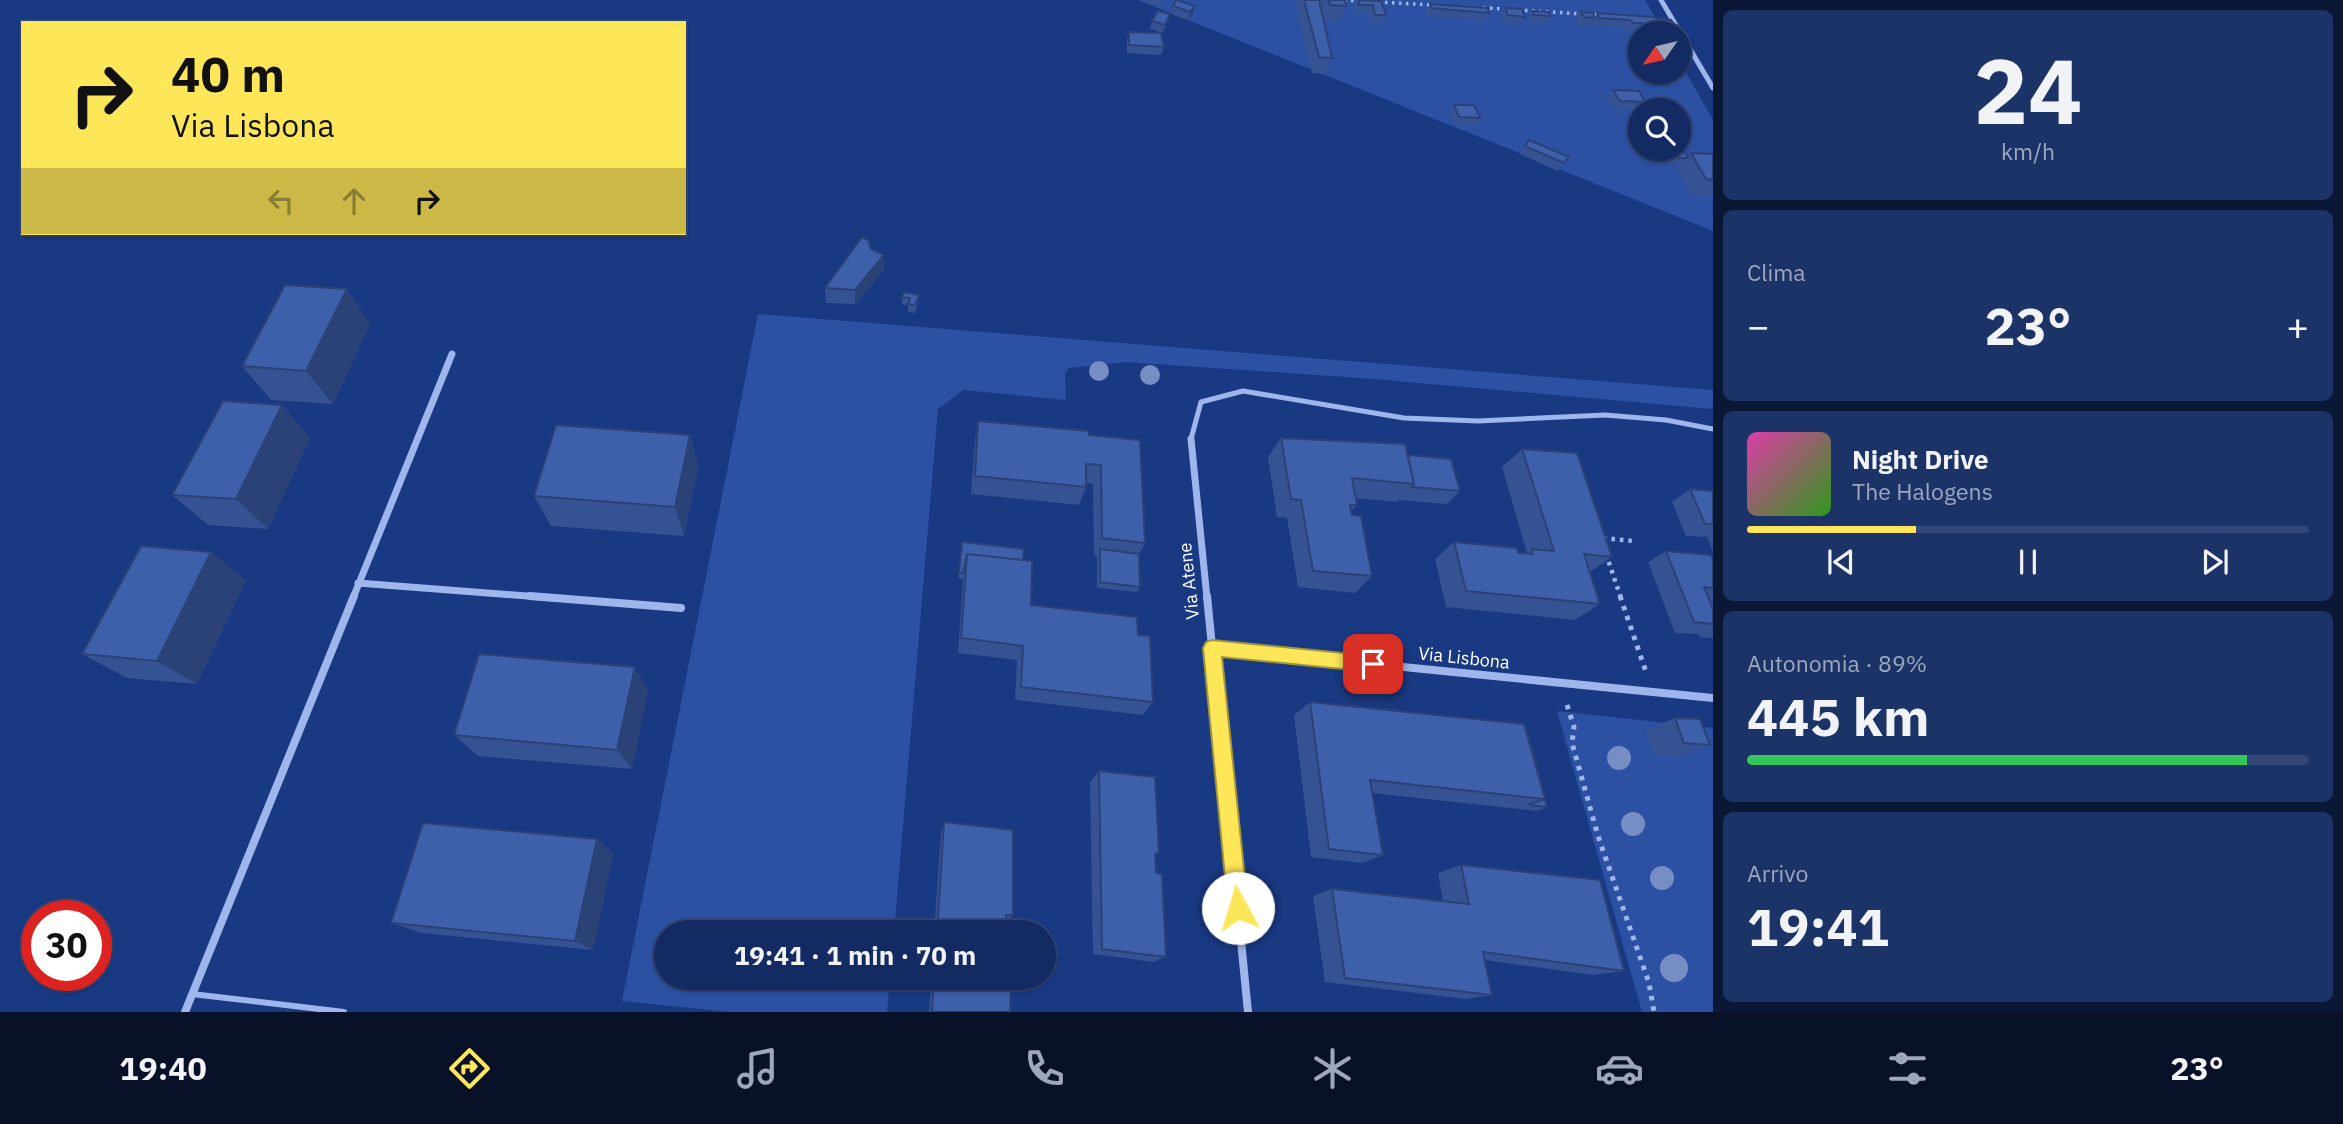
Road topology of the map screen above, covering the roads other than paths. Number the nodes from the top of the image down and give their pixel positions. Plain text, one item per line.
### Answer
1 (1661, 0) edge
2 (1713, 88) edge
3 (452, 354) dead end
4 (1713, 429) edge
5 (1191, 439) joint
6 (358, 583) junction
7 (681, 608) dead end
8 (1212, 648) junction
9 (1713, 698) edge
10 (192, 994) junction
11 (185, 1012) edge
12 (345, 1012) edge
13 (1248, 1012) edge

1 - 2 street
3 - 6 street
4 - 5 lane
5 - 8 street, Via Atene
6 - 7 street
6 - 10 street
8 - 9 street, Via Lisbona
8 - 13 street, Via Atene
10 - 11 street
10 - 12 lane

